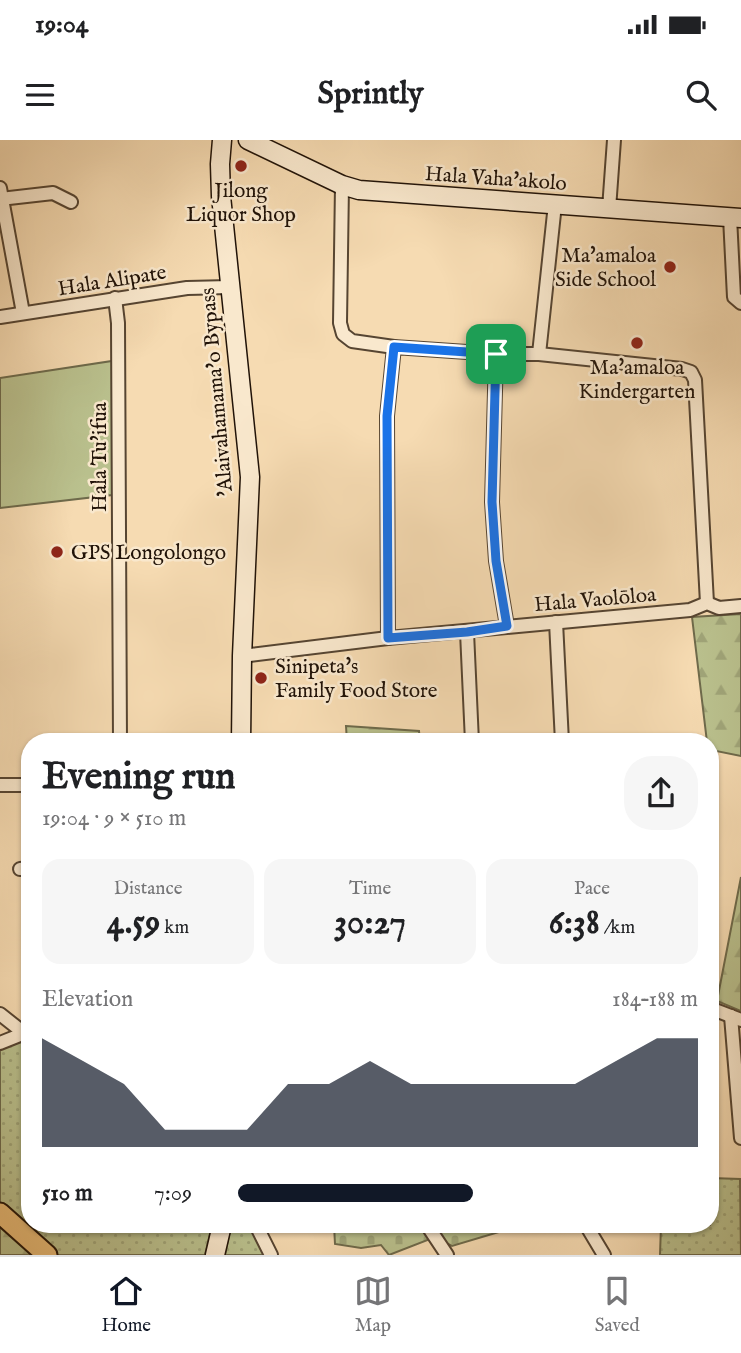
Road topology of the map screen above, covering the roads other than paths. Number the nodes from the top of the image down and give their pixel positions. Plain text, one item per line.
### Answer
1 (214, 140) edge
2 (222, 140) edge
3 (614, 140) edge
4 (254, 142) edge
5 (220, 162) junction
6 (342, 185) junction
7 (1, 195) edge
8 (71, 202) dead end
9 (555, 204) junction
10 (609, 209) junction
11 (736, 218) edge
12 (230, 287) junction
13 (115, 298) junction
14 (741, 303) edge
15 (23, 313) junction
16 (0, 317) edge
17 (394, 347) junction
18 (496, 354) junction
19 (539, 354) junction
20 (707, 603) junction
21 (741, 606) edge
22 (556, 622) junction
23 (507, 626) junction
24 (467, 632) junction
25 (388, 638) junction
26 (242, 656) junction
27 (120, 733) edge
28 (241, 733) edge
29 (472, 733) edge
30 (562, 733) edge
31 (0, 785) edge
32 (21, 785) edge
33 (719, 1011) edge
34 (0, 1014) edge
35 (736, 1018) edge
36 (21, 1028) edge
37 (21, 1034) edge
38 (0, 1043) edge
39 (741, 1138) edge
40 (0, 1213) edge
41 (21, 1232) edge
42 (22, 1233) edge
43 (220, 1233) edge
44 (260, 1233) edge
45 (433, 1233) edge
46 (591, 1233) edge
47 (47, 1255) edge
48 (215, 1255) edge
49 (271, 1255) edge
50 (447, 1255) edge
51 (604, 1255) edge

1 - 5 main road, 'Alaivahamama'o Bypass
2 - 5 main road, 'Alaivahamama'o Bypass
3 - 10 street
4 - 5 main road
4 - 6 main road, Hala Vaha'akolo
5 - 12 main road, 'Alaivahamama'o Bypass
6 - 9 main road, Hala Vaha'akolo
6 - 17 street
7 - 8 street
7 - 15 street
9 - 10 main road, Hala Vaha'akolo
9 - 19 street
10 - 11 main road, Hala Vaha'akolo
11 - 14 street
12 - 13 street, Hala Alipate
12 - 26 main road, 'Alaivahamama'o Bypass
13 - 15 street, Hala Alipate
13 - 27 street, Hala Tu'ifua
15 - 16 street, Hala Alipate
17 - 18 street
17 - 25 street
18 - 19 street
18 - 23 street
19 - 20 street
20 - 21 street, Hala Vaolōloa
20 - 22 street, Hala Vaolōloa
22 - 23 street, Hala Vaolōloa
22 - 30 street
23 - 24 street, Hala Vaolōloa
24 - 25 street, Hala Vaolōloa
24 - 29 street
25 - 26 street, Hala Vaolōloa
26 - 28 main road, 'Alaivahamama'o Bypass
31 - 32 street
33 - 35 street
34 - 36 street
35 - 39 street
37 - 38 street
40 - 41 main road
42 - 47 main road
43 - 48 main road
44 - 49 street
45 - 50 street
46 - 51 street

